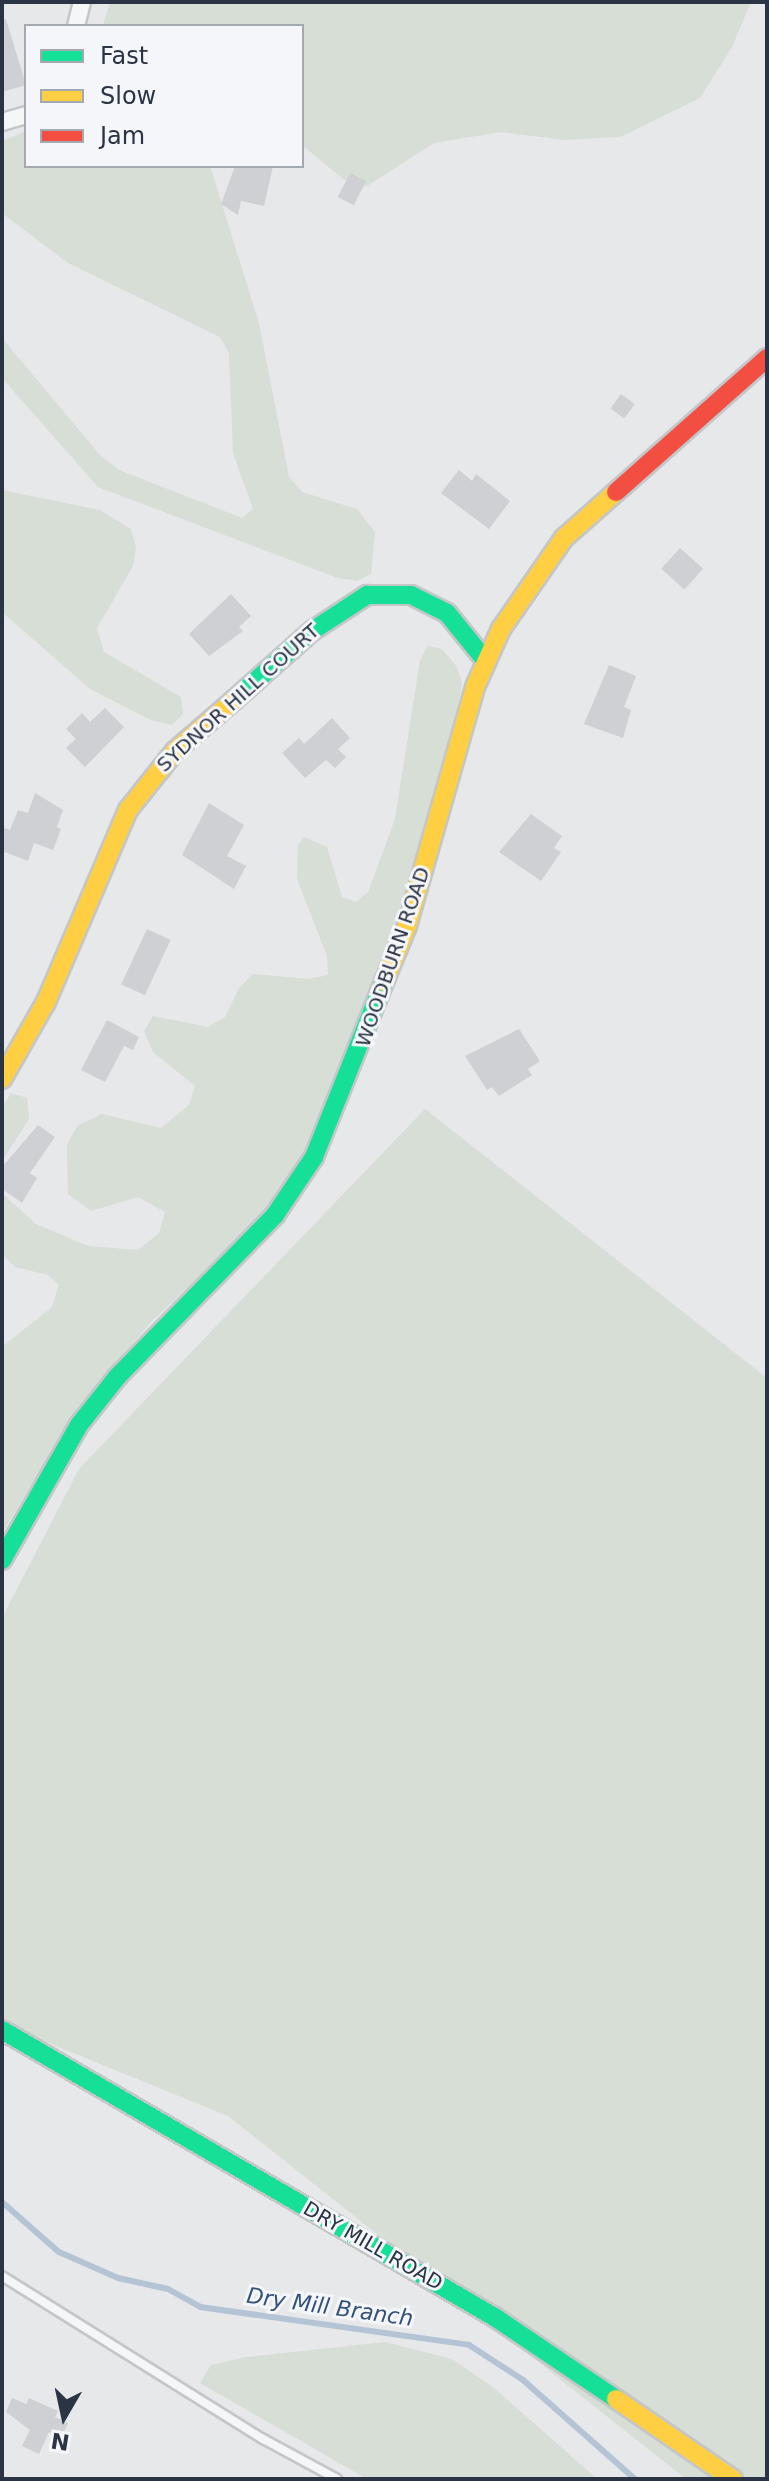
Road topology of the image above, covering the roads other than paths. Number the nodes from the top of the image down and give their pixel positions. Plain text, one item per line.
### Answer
1 (82, 2) edge
2 (76, 24) edge
3 (24, 116) edge
4 (2, 122) edge
5 (767, 358) edge
6 (485, 660) junction
7 (2, 1079) edge
8 (2, 1560) edge
9 (2, 2030) edge
10 (2, 2276) edge
11 (337, 2479) edge
12 (733, 2479) edge

1 - 2 street
3 - 4 street
5 - 6 street, WOODBURN ROAD
6 - 7 street, SYDNOR HILL COURT
6 - 8 street, WOODBURN ROAD
9 - 12 street, DRY MILL ROAD
10 - 11 lane

